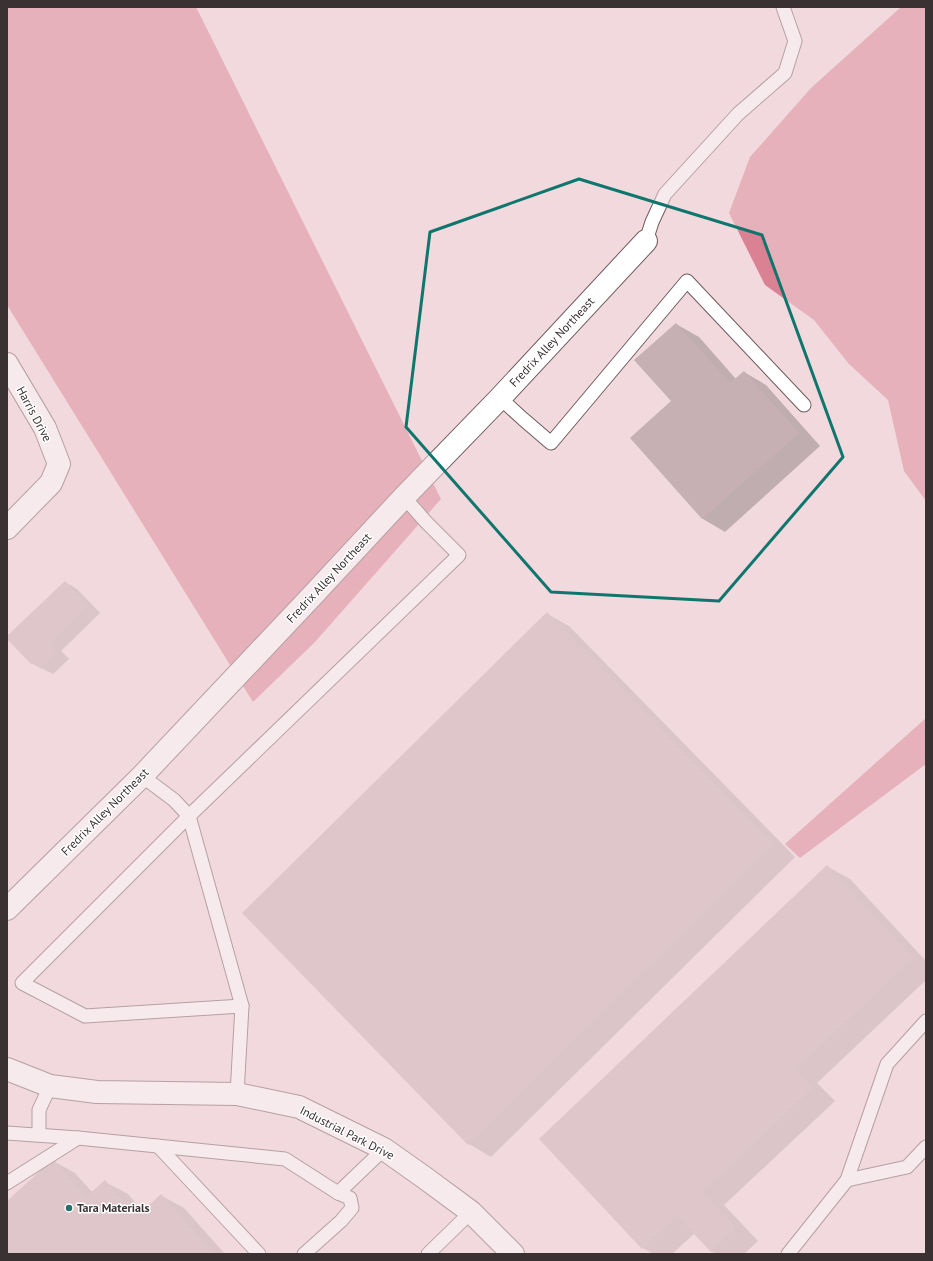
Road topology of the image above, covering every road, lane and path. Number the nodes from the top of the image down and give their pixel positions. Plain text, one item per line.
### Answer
1 (783, 7) edge
2 (646, 241) joint
3 (7, 364) edge
4 (500, 398) junction
5 (804, 405) dead end
6 (404, 497) junction
7 (7, 528) edge
8 (142, 776) junction
9 (189, 816) junction
10 (7, 909) edge
11 (242, 1006) junction
12 (926, 1022) edge
13 (7, 1069) edge
14 (50, 1086) junction
15 (237, 1094) junction
16 (7, 1133) edge
17 (39, 1135) junction
18 (78, 1138) junction
19 (158, 1146) junction
20 (926, 1147) edge
21 (384, 1149) junction
22 (847, 1180) junction
23 (7, 1183) edge
24 (338, 1193) junction
25 (471, 1212) junction
26 (259, 1254) edge
27 (304, 1254) edge
28 (428, 1254) edge
29 (513, 1254) edge
30 (788, 1254) edge

1 - 2 lane
2 - 4 street, Fredrix Alley Northeast
3 - 7 street, Harris Drive
4 - 5 lane
4 - 6 street, Fredrix Alley Northeast
6 - 8 street, Fredrix Alley Northeast
6 - 9 lane
8 - 9 lane
8 - 10 street, Fredrix Alley Northeast
9 - 11 lane
9 - 11 lane
11 - 15 lane
12 - 22 lane
13 - 14 street, Industrial Park Drive
14 - 15 street, Industrial Park Drive
14 - 17 lane
15 - 21 street, Industrial Park Drive
16 - 17 lane
17 - 18 lane
18 - 19 lane
18 - 23 lane
19 - 24 lane
19 - 26 lane
20 - 22 lane
21 - 24 lane
21 - 25 street, Industrial Park Drive
22 - 30 lane
24 - 27 lane
25 - 28 lane
25 - 29 street, Industrial Park Drive

